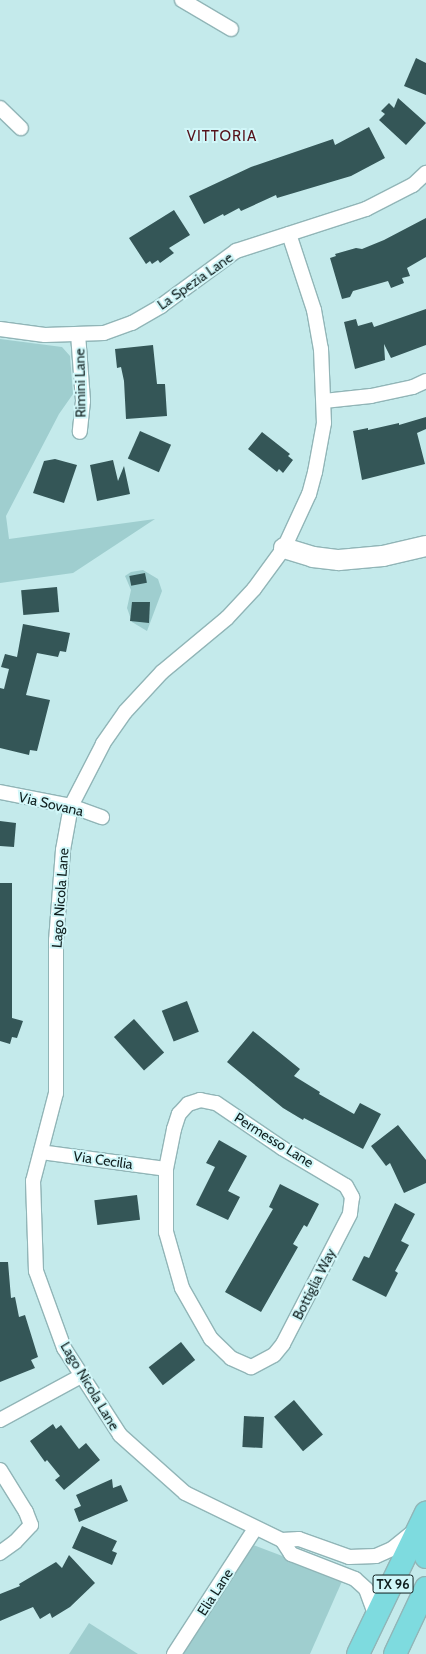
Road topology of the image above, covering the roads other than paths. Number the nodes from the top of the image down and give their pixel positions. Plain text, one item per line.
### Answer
1 (182, 0) edge
2 (231, 29) dead end
3 (0, 108) edge
4 (21, 128) dead end
5 (426, 173) edge
6 (289, 234) junction
7 (0, 329) edge
8 (78, 334) junction
9 (426, 381) edge
10 (324, 401) junction
11 (80, 432) dead end
12 (426, 546) edge
13 (284, 548) junction
14 (0, 792) edge
15 (71, 806) junction
16 (102, 817) dead end
17 (41, 1152) junction
18 (166, 1169) junction
19 (346, 1186) joint
20 (82, 1376) junction
21 (0, 1420) edge
22 (0, 1470) edge
23 (422, 1521) edge
24 (256, 1529) junction
25 (282, 1540) junction
26 (426, 1549) edge
27 (0, 1553) edge
28 (426, 1557) edge
29 (426, 1588) edge
30 (376, 1617) junction
31 (174, 1654) edge
32 (358, 1654) edge
33 (395, 1654) edge

1 - 2 street
3 - 4 street
5 - 6 street, La Spezia Lane
6 - 8 street, La Spezia Lane
6 - 10 street, Lago Nicola Lane
7 - 8 street, La Spezia Lane
8 - 11 street, Rimini Lane
9 - 10 street
10 - 13 street, Lago Nicola Lane
12 - 13 street
13 - 15 street, Lago Nicola Lane
14 - 15 street, Via Sovana
15 - 16 street, Via Sovana
15 - 17 street, Lago Nicola Lane
17 - 18 street, Via Cecilia
17 - 20 street, Lago Nicola Lane
18 - 19 street, Permesso Lane
18 - 19 street, Bottiglia Way
20 - 21 street
20 - 24 street, Lago Nicola Lane
22 - 27 street
23 - 25 street, Lago Nicola Lane
23 - 30 main road, TX 96
24 - 25 street, Lago Nicola Lane
24 - 31 street, Elia Lane
25 - 30 street, Lago Nicola Lane
26 - 28 main road
29 - 33 main road, TX 96
30 - 32 main road, TX 96

